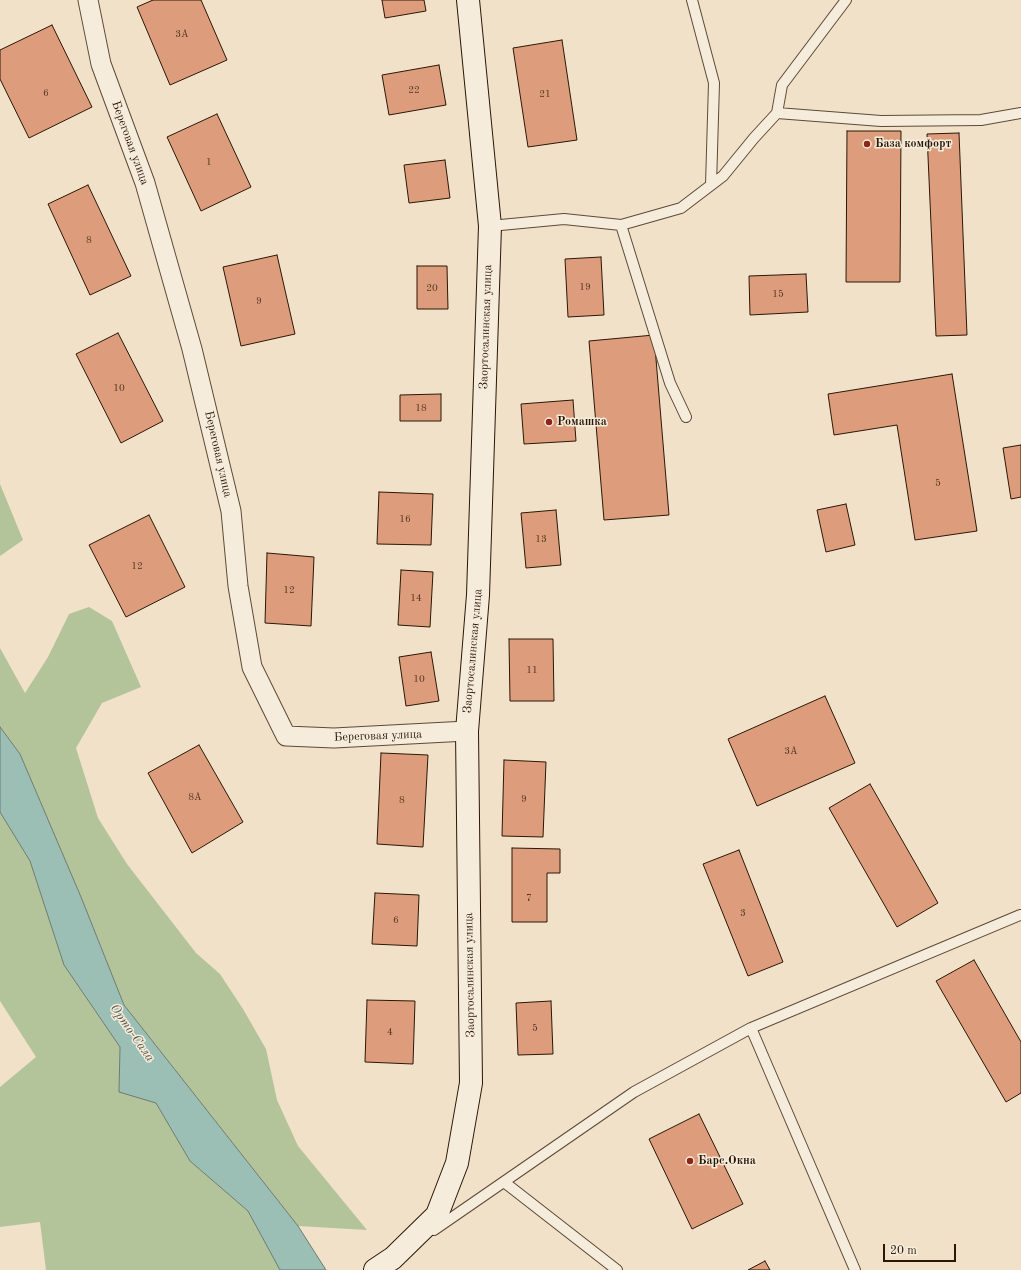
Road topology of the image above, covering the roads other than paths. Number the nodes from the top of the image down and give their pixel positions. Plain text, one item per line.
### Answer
1 (88, 0) edge
2 (468, 0) edge
3 (692, 0) edge
4 (846, 0) edge
5 (777, 113) junction
6 (1021, 113) edge
7 (711, 185) junction
8 (621, 225) junction
9 (490, 226) junction
10 (686, 418) dead end
11 (467, 731) junction
12 (1020, 915) edge
13 (751, 1028) junction
14 (504, 1182) junction
15 (393, 1258) junction
16 (375, 1270) edge
17 (617, 1270) edge
18 (856, 1270) edge

1 - 11 street, Береговая улица
2 - 9 street, Заортосалинская улица
3 - 7 lane
4 - 5 lane
5 - 6 lane
5 - 7 lane
7 - 8 lane
8 - 9 lane
8 - 10 lane
9 - 11 street, Заортосалинская улица
11 - 15 street, Заортосалинская улица
12 - 13 lane
13 - 14 lane
13 - 18 lane
14 - 15 lane
14 - 17 lane
15 - 16 street, Заортосалинская улица

